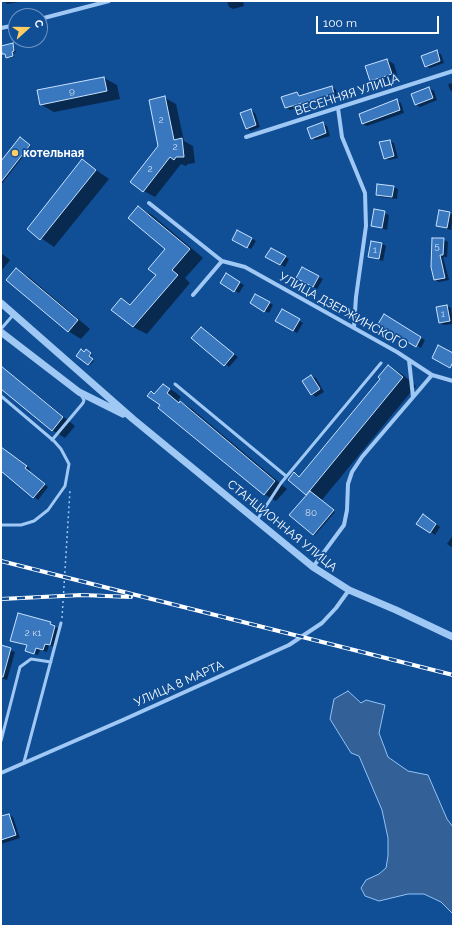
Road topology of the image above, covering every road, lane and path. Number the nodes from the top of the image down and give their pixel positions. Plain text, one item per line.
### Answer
1 (109, 1) edge
2 (48, 17) edge
3 (453, 71) edge
4 (338, 108) junction
5 (246, 137) dead end
6 (149, 203) dead end
7 (222, 261) junction
8 (193, 295) dead end
9 (1, 303) edge
10 (14, 314) junction
11 (354, 327) junction
12 (1, 331) edge
13 (409, 360) junction
14 (381, 363) dead end
15 (432, 375) junction
16 (453, 381) edge
17 (175, 384) dead end
18 (79, 392) junction
19 (1, 396) edge
20 (413, 397) junction
21 (133, 419) junction
22 (52, 440) junction
23 (286, 476) junction
24 (70, 484) dead end
25 (256, 521) junction
26 (1, 525) edge
27 (313, 567) junction
28 (349, 590) junction
29 (61, 623) joint
30 (453, 637) edge
31 (51, 662) junction
32 (1, 741) edge
33 (24, 762) junction
34 (1, 773) edge

1 - 2 street
3 - 4 street, ВЕСЕННЯЯ УЛИЦА
4 - 5 street, ВЕСЕННЯЯ УЛИЦА
4 - 11 street
6 - 7 street
7 - 8 street
7 - 11 street, УЛИЦА ДЗЕРЖИНСКОГО
9 - 10 street, СТАНЦИОННАЯ УЛИЦА
10 - 12 lane
10 - 21 street, СТАНЦИОННАЯ УЛИЦА
11 - 13 street, УЛИЦА ДЗЕРЖИНСКОГО
12 - 18 street, СТАНЦИОННАЯ УЛИЦА
13 - 15 street, УЛИЦА ДЗЕРЖИНСКОГО
13 - 20 street
14 - 23 lane
15 - 16 street, УЛИЦА ДЗЕРЖИНСКОГО
15 - 20 street
17 - 23 lane
18 - 21 street, СТАНЦИОННАЯ УЛИЦА
18 - 22 lane
19 - 22 lane
20 - 27 street
21 - 25 street, СТАНЦИОННАЯ УЛИЦА
22 - 26 lane
23 - 25 lane
24 - 29 path
25 - 27 street, СТАНЦИОННАЯ УЛИЦА
27 - 28 street, СТАНЦИОННАЯ УЛИЦА
28 - 30 street, СТАНЦИОННАЯ УЛИЦА
28 - 33 street, УЛИЦА 8 МАРТА
29 - 31 lane
31 - 32 lane
31 - 33 lane
33 - 34 street, УЛИЦА 8 МАРТА

